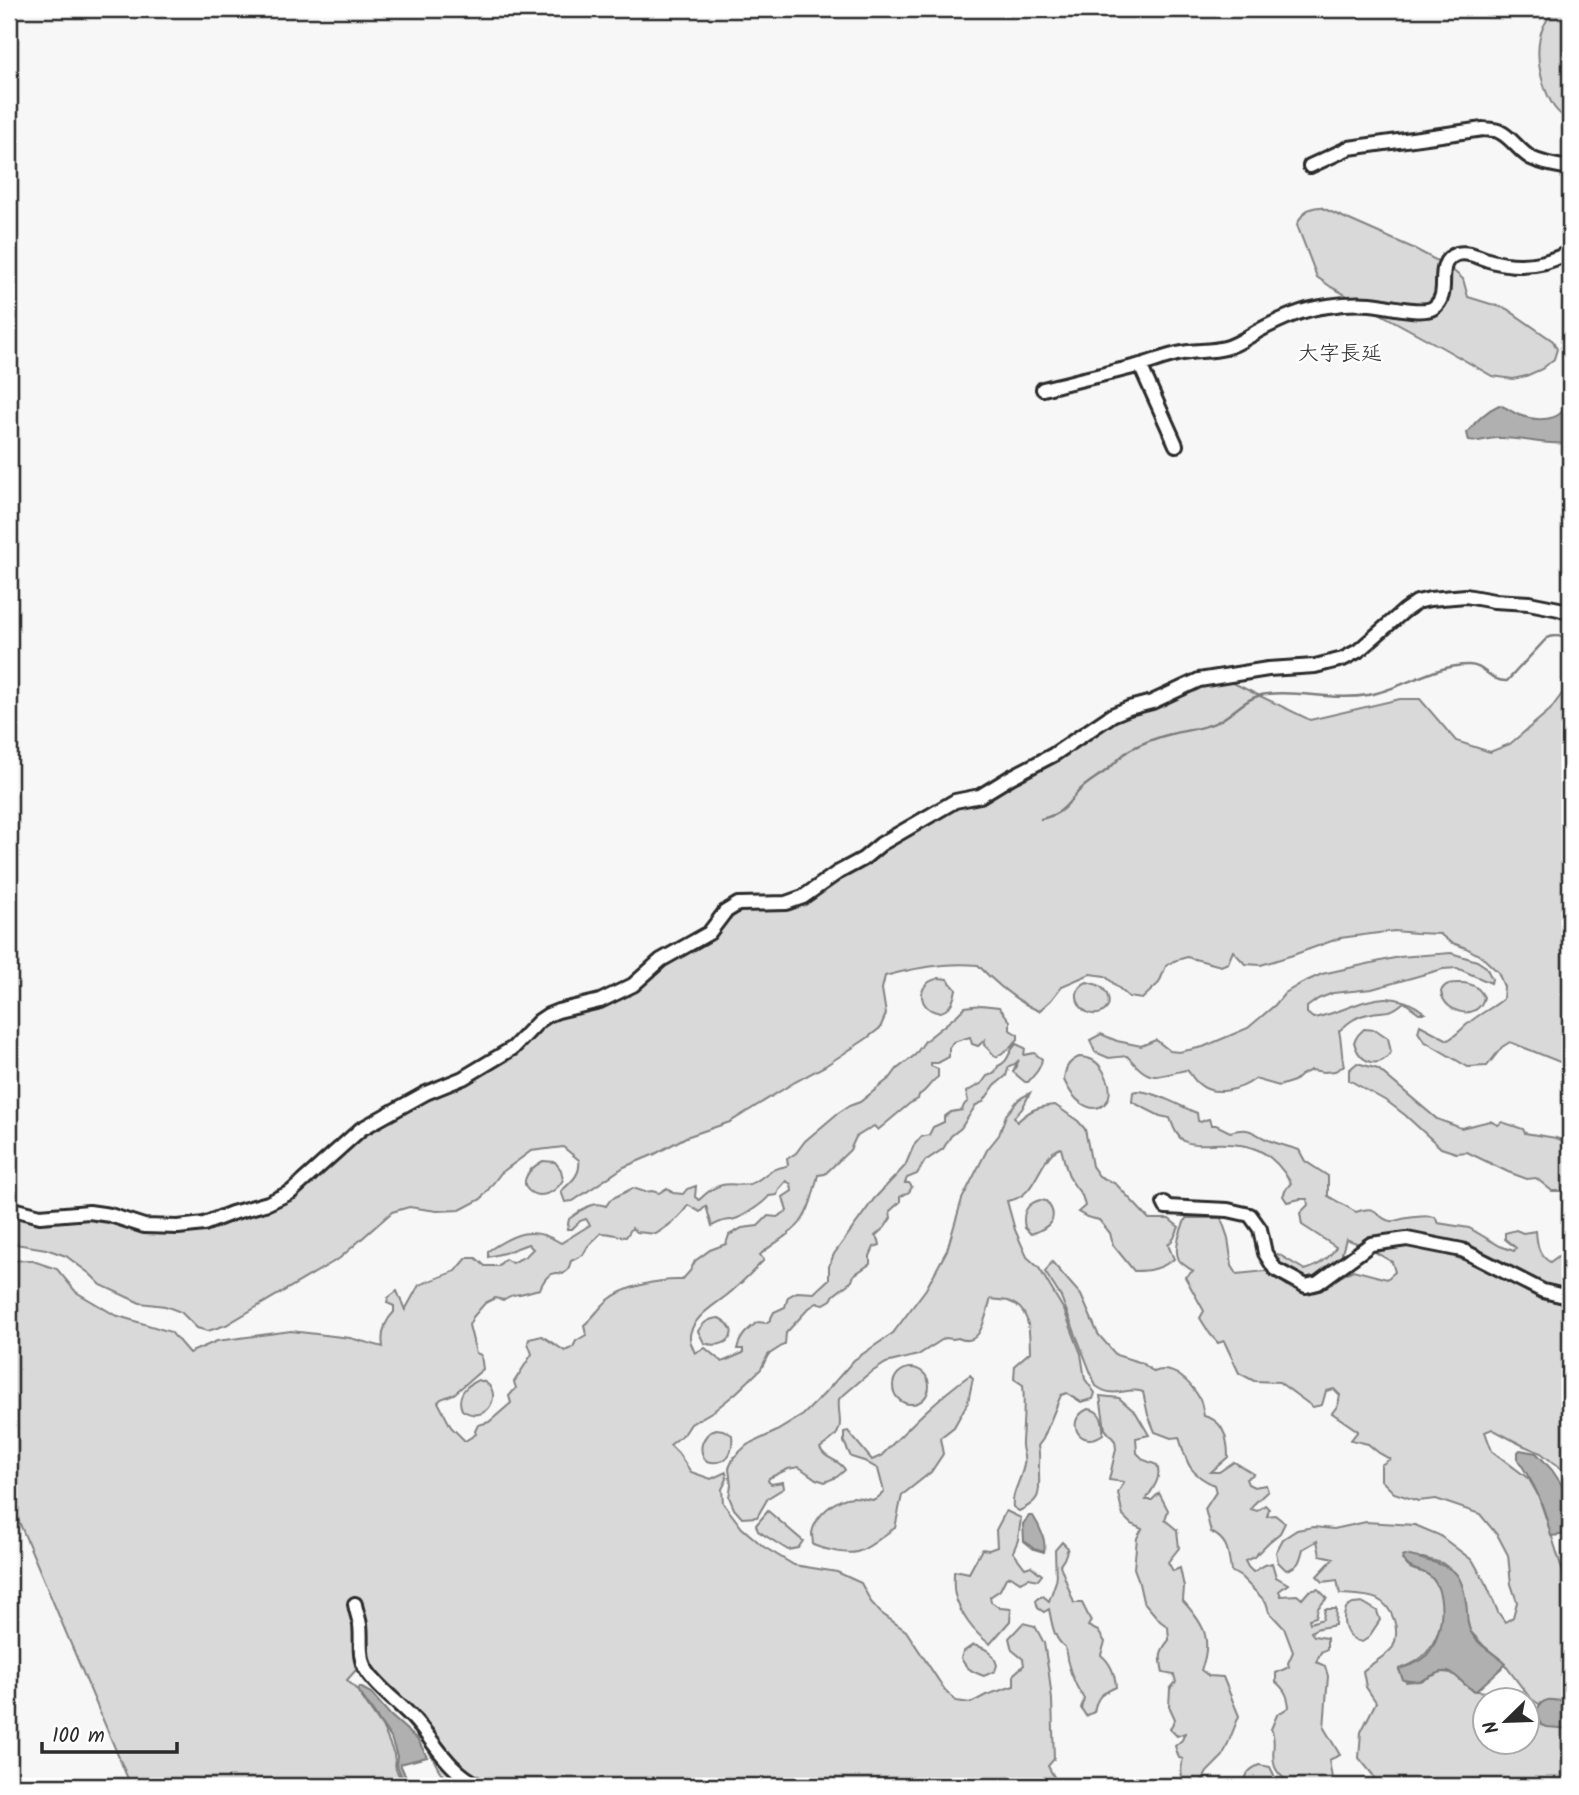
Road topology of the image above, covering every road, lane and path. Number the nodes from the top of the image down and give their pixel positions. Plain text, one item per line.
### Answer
1 (1310, 166) dead end
2 (1570, 168) edge
3 (1570, 252) edge
4 (1140, 365) junction
5 (1043, 388) dead end
6 (1175, 445) dead end
7 (1570, 613) edge
8 (1164, 1203) dead end
9 (9, 1208) edge
10 (1570, 1292) edge
11 (355, 1604) dead end
12 (480, 1786) edge

1 - 2 street
3 - 4 street
4 - 5 street
4 - 6 street
7 - 9 street
8 - 10 street
11 - 12 street

